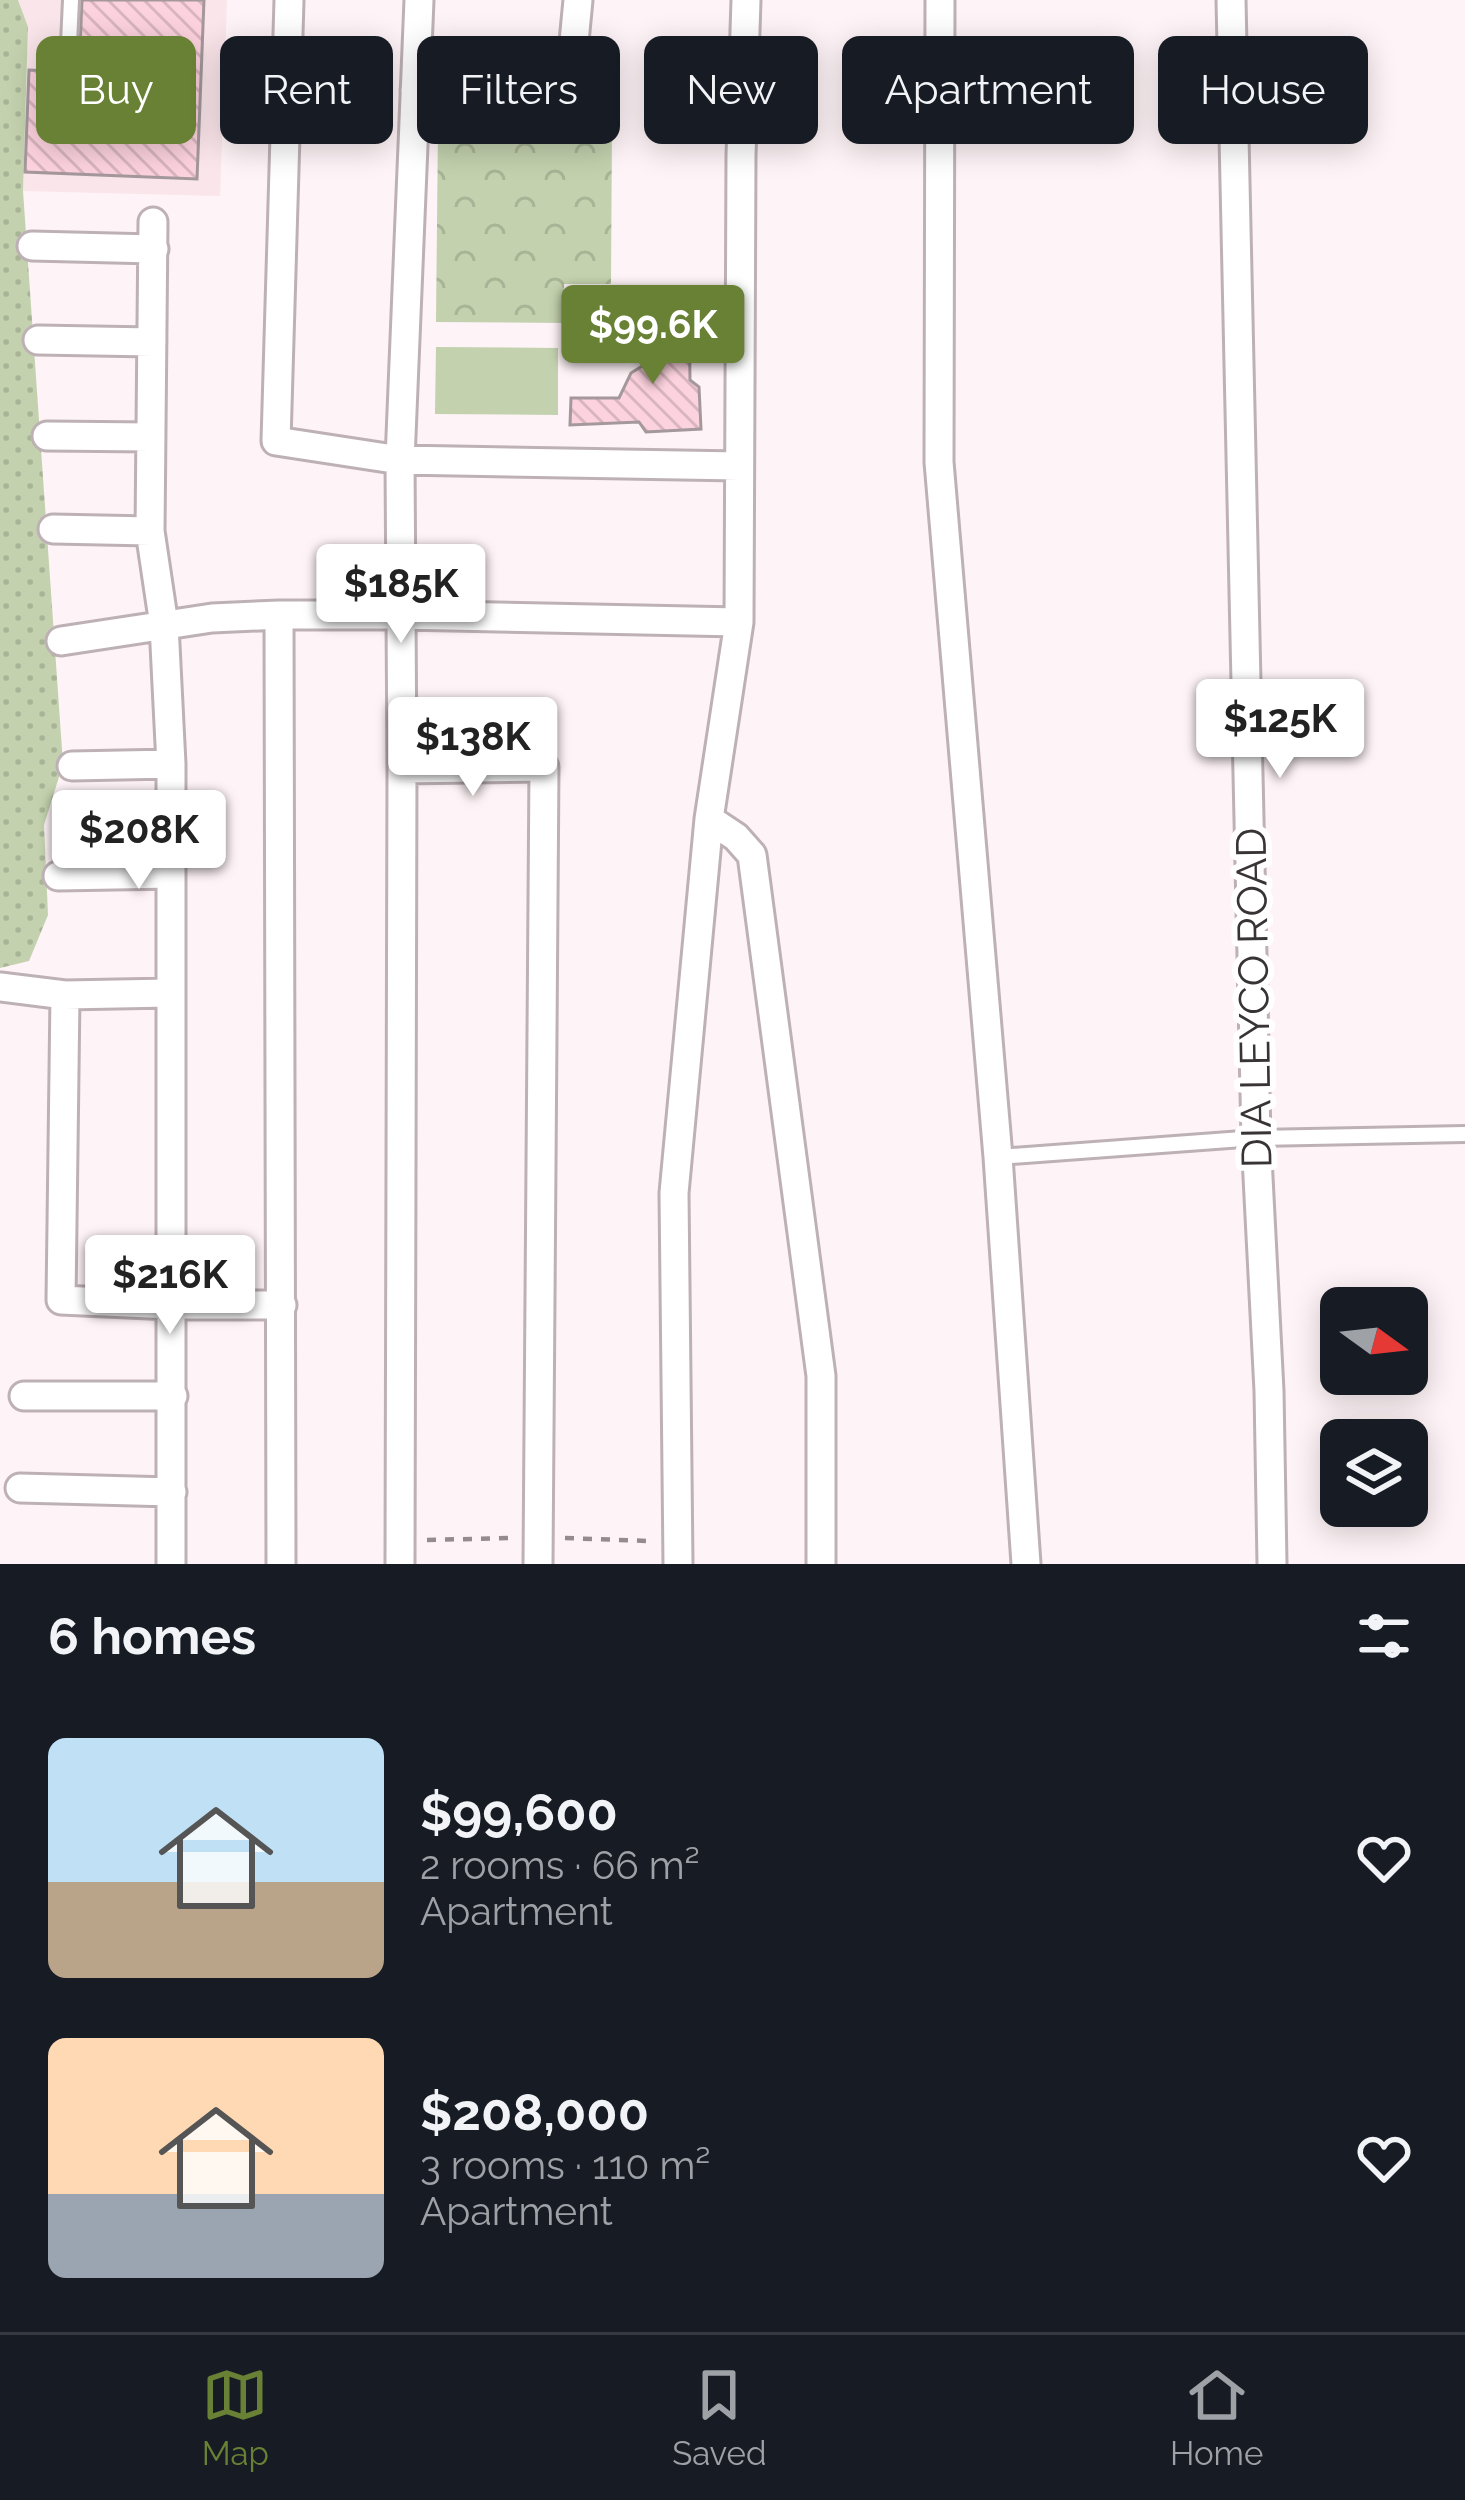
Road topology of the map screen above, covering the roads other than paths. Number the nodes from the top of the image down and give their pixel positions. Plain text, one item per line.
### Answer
1 (71, 0) edge
2 (289, 0) edge
3 (418, 0) edge
4 (578, 0) edge
5 (746, 0) edge
6 (940, 0) edge
7 (1231, 0) edge
8 (69, 36) edge
9 (415, 89) junction
10 (32, 246) dead end
11 (38, 340) dead end
12 (152, 342) junction
13 (46, 436) dead end
14 (152, 437) junction
15 (400, 460) junction
16 (739, 466) junction
17 (52, 529) dead end
18 (150, 532) junction
19 (279, 615) junction
20 (401, 615) junction
21 (739, 622) junction
22 (164, 625) junction
23 (61, 641) dead end
24 (172, 764) junction
25 (73, 766) dead end
26 (402, 769) junction
27 (710, 819) junction
28 (170, 874) junction
29 (58, 877) dead end
30 (0, 987) edge
31 (170, 993) junction
32 (64, 995) junction
33 (1465, 1134) edge
34 (1256, 1138) junction
35 (998, 1157) junction
36 (281, 1305) junction
37 (171, 1306) junction
38 (24, 1396) dead end
39 (173, 1396) junction
40 (20, 1488) dead end
41 (172, 1492) junction
42 (171, 1564) edge
43 (281, 1564) edge
44 (400, 1564) edge
45 (538, 1564) edge
46 (678, 1564) edge
47 (821, 1564) edge
48 (1026, 1564) edge
49 (1272, 1564) edge

1 - 8 lane
2 - 15 street
3 - 9 street
4 - 9 street
5 - 16 street
6 - 35 street
7 - 34 street, DIA LEYCO ROAD
9 - 15 street
10 - 12 street
11 - 12 street
12 - 14 street
13 - 14 street
14 - 18 street
15 - 16 street
15 - 20 street
16 - 21 street
17 - 18 street
18 - 22 street
19 - 20 street
19 - 22 street
19 - 36 street
20 - 21 street
20 - 26 street
21 - 27 street
22 - 23 street
22 - 24 street
24 - 25 street
24 - 28 street
26 - 44 street
26 - 45 street
27 - 46 street
27 - 47 street
28 - 29 street
28 - 31 street
30 - 32 street
31 - 32 street
31 - 37 street
32 - 37 street
33 - 34 lane
34 - 35 lane
34 - 49 street, DIA LEYCO ROAD
35 - 48 street
36 - 37 street
36 - 43 street
37 - 39 street
38 - 39 street
39 - 41 street
40 - 41 street
41 - 42 street

